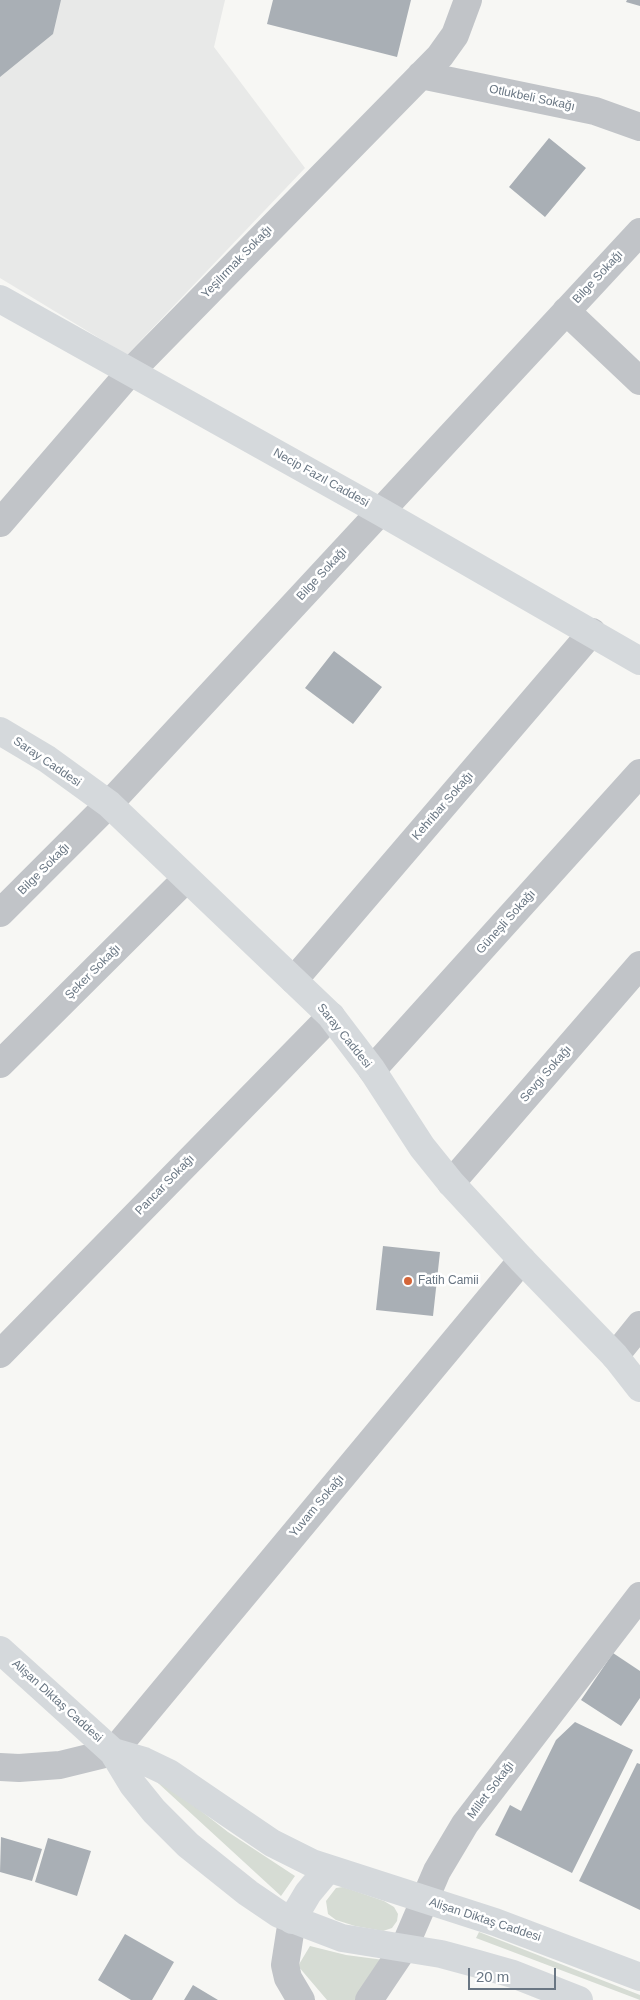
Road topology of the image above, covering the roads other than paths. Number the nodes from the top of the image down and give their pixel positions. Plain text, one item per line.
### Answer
1 (468, 0) edge
2 (421, 75) junction
3 (640, 128) edge
4 (640, 232) edge
5 (0, 298) edge
6 (566, 311) junction
7 (131, 371) junction
8 (640, 381) edge
9 (381, 512) junction
10 (0, 523) edge
11 (592, 632) junction
12 (640, 661) edge
13 (0, 731) edge
14 (640, 774) edge
15 (109, 804) junction
16 (186, 879) junction
17 (0, 913) edge
18 (640, 965) edge
19 (294, 980) junction
20 (331, 1016) junction
21 (0, 1064) edge
22 (372, 1070) junction
23 (452, 1183) junction
24 (522, 1260) junction
25 (640, 1325) edge
26 (0, 1354) edge
27 (615, 1356) junction
28 (640, 1388) edge
29 (640, 1596) edge
30 (0, 1650) edge
31 (113, 1752) junction
32 (0, 1767) edge
33 (328, 1869) junction
34 (423, 1900) junction
35 (292, 1920) junction
36 (404, 1948) junction
37 (640, 1977) edge
38 (301, 2000) edge
39 (369, 2000) edge
40 (580, 2000) edge

1 - 2 street, Yeşilırmak Sokağı
2 - 3 street, Otlukbeli Sokağı
2 - 7 street, Yeşilırmak Sokağı
4 - 6 street, Bilge Sokağı
5 - 7 street, Necip Fazıl Caddesi
6 - 8 street
6 - 9 street, Bilge Sokağı
7 - 9 street, Necip Fazıl Caddesi
7 - 10 street, Yeşilırmak Sokağı
9 - 11 street, Necip Fazıl Caddesi
9 - 15 street, Bilge Sokağı
11 - 12 street, Necip Fazıl Caddesi
11 - 19 street, Kehribar Sokağı
13 - 15 street, Saray Caddesi
14 - 22 street, Güneşli Sokağı
15 - 16 street, Saray Caddesi
15 - 17 street, Bilge Sokağı
16 - 19 street, Saray Caddesi
16 - 21 street, Şeker Sokağı
18 - 23 street, Sevgi Sokağı
19 - 20 street, Saray Caddesi
20 - 22 street, Saray Caddesi
20 - 26 street, Pancar Sokağı
22 - 23 street, Saray Caddesi
23 - 24 street, Saray Caddesi
24 - 27 street, Saray Caddesi
24 - 31 street, Yuvam Sokağı
25 - 27 street
27 - 28 street, Saray Caddesi
29 - 34 street, Millet Sokağı
30 - 31 street, Alişan Diktaş Caddesi
31 - 32 street
31 - 33 street, Alişan Diktaş Caddesi
31 - 35 street, Alişan Diktaş Caddesi
33 - 34 street, Alişan Diktaş Caddesi
33 - 35 street
34 - 36 street, Millet Sokağı
34 - 37 street, Alişan Diktaş Caddesi
35 - 36 street, Alişan Diktaş Caddesi
35 - 38 street
36 - 39 street, Millet Sokağı
36 - 40 street, Alişan Diktaş Caddesi

